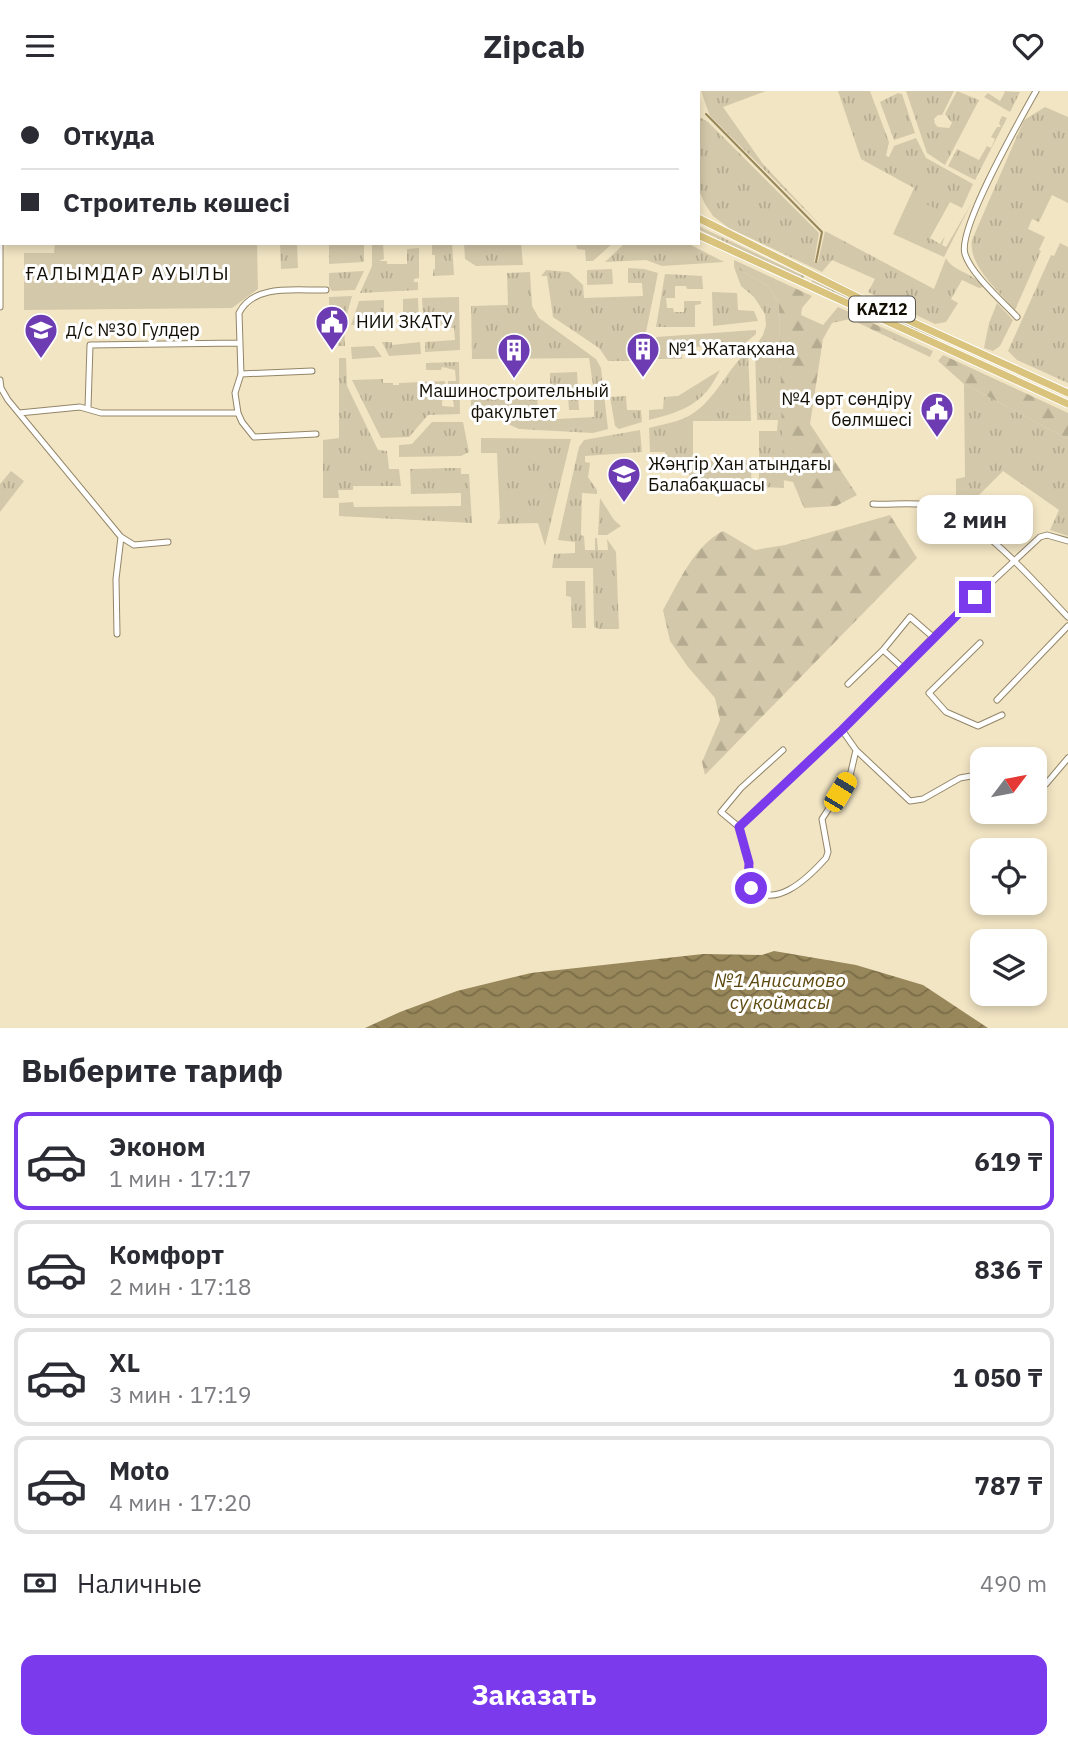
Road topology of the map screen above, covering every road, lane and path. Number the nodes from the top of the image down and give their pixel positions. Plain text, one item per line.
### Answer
1 (1036, 91) edge
2 (700, 219) edge
3 (700, 236) edge
4 (1, 245) edge
5 (326, 291) dead end
6 (0, 307) edge
7 (1017, 317) dead end
8 (240, 343) junction
9 (312, 371) dead end
10 (241, 375) junction
11 (0, 380) edge
12 (1068, 393) edge
13 (8, 400) junction
14 (1068, 404) edge
15 (0, 405) edge
16 (88, 408) junction
17 (19, 413) junction
18 (238, 413) junction
19 (316, 434) dead end
20 (873, 504) dead end
21 (121, 537) junction
22 (1068, 541) edge
23 (168, 543) dead end
24 (1013, 561) junction
25 (1068, 617) edge
26 (1068, 626) edge
27 (117, 634) dead end
28 (933, 637) junction
29 (980, 643) dead end
30 (883, 650) junction
31 (903, 668) junction
32 (848, 684) dead end
33 (997, 700) dead end
34 (1002, 715) dead end
35 (842, 730) junction
36 (783, 750) dead end
37 (856, 750) junction
38 (1068, 758) edge
39 (970, 776) edge
40 (1047, 783) edge
41 (739, 827) junction

1 - 7 street
2 - 12 main road, KAZ12
3 - 14 main road, KAZ12
4 - 6 street
5 - 8 street
8 - 10 street
8 - 16 street
9 - 10 street
10 - 18 street
11 - 13 street
13 - 15 street
13 - 17 street
16 - 17 street
16 - 18 street
17 - 21 street
18 - 19 street
20 - 24 street
21 - 23 street
21 - 27 street
22 - 24 street
24 - 25 street
24 - 28 street
26 - 33 street
28 - 30 street
28 - 31 street
29 - 34 street
30 - 31 street
30 - 32 street
31 - 35 street
35 - 37 street
35 - 41 street
36 - 41 street
37 - 39 street
37 - 41 street
38 - 40 street

